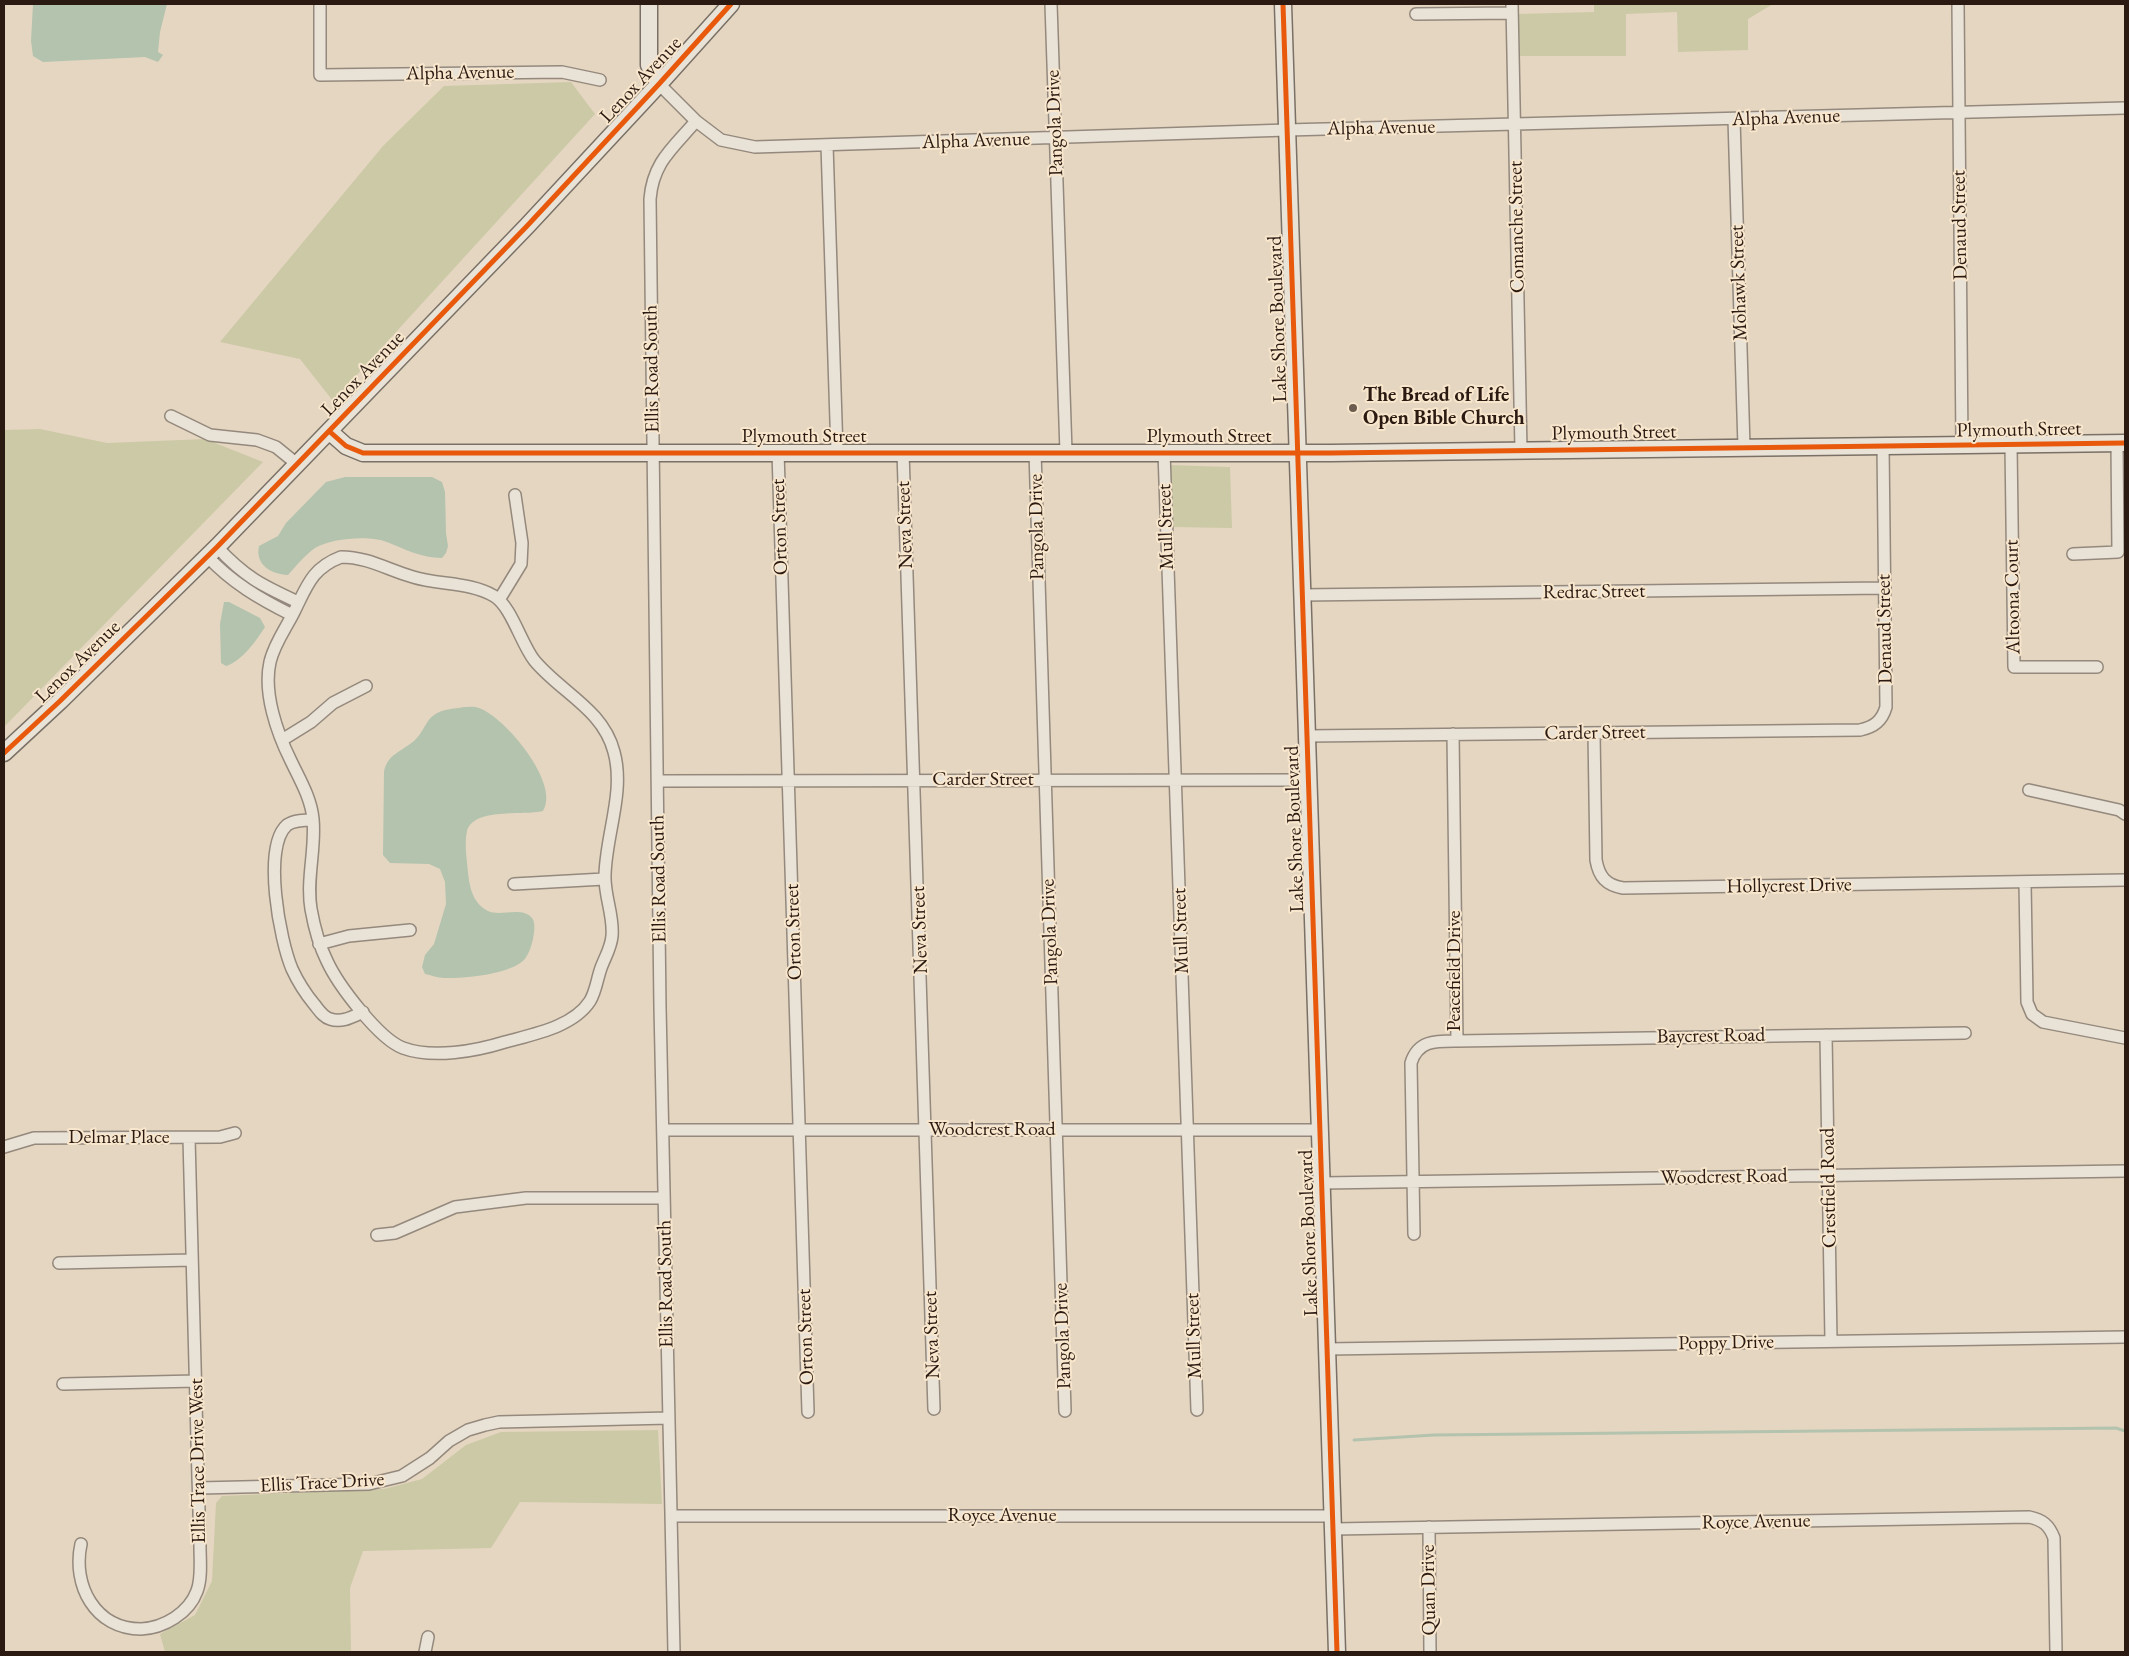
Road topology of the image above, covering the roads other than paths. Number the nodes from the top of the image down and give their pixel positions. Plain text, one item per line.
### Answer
1 (320, 4) edge
2 (649, 4) edge
3 (731, 4) edge
4 (1051, 4) edge
5 (1283, 4) edge
6 (1958, 4) edge
7 (1512, 8) edge
8 (1416, 14) dead end
9 (600, 80) dead end
10 (659, 84) junction
11 (2125, 108) edge
12 (1959, 113) junction
13 (1734, 120) junction
14 (696, 121) junction
15 (1514, 124) junction
16 (1286, 130) junction
17 (1056, 138) junction
18 (827, 145) junction
19 (171, 416) dead end
20 (329, 431) junction
21 (2121, 443) edge
22 (1962, 445) junction
23 (2011, 445) junction
24 (1883, 446) junction
25 (1744, 447) junction
26 (1521, 450) junction
27 (654, 452) junction
28 (778, 452) junction
29 (837, 452) junction
30 (903, 452) junction
31 (1035, 452) junction
32 (1066, 452) junction
33 (1164, 452) junction
34 (1297, 452) junction
35 (297, 464) junction
36 (516, 495) dead end
37 (212, 552) junction
38 (2073, 554) dead end
39 (1885, 588) junction
40 (1302, 595) junction
41 (499, 600) junction
42 (298, 602) junction
43 (292, 615) junction
44 (2097, 667) dead end
45 (366, 686) dead end
46 (1880, 720) joint
47 (1594, 733) junction
48 (1453, 734) junction
49 (1307, 736) junction
50 (282, 740) junction
51 (4, 753) edge
52 (658, 780) junction
53 (789, 780) junction
54 (915, 780) junction
55 (1044, 780) junction
56 (1175, 780) junction
57 (1308, 780) junction
58 (2029, 790) dead end
59 (2125, 814) edge
60 (313, 820) junction
61 (604, 879) junction
62 (2125, 880) edge
63 (2025, 882) junction
64 (514, 884) dead end
65 (410, 930) dead end
66 (319, 944) junction
67 (363, 1012) junction
68 (1965, 1033) dead end
69 (1826, 1035) junction
70 (2125, 1038) edge
71 (1457, 1041) junction
72 (663, 1130) junction
73 (800, 1130) junction
74 (926, 1130) junction
75 (1188, 1130) junction
76 (1320, 1130) junction
77 (1057, 1131) junction
78 (234, 1133) dead end
79 (189, 1138) junction
80 (4, 1146) edge
81 (2125, 1170) edge
82 (1829, 1176) junction
83 (1413, 1182) junction
84 (1322, 1183) junction
85 (664, 1198) junction
86 (1414, 1234) dead end
87 (377, 1235) dead end
88 (192, 1260) junction
89 (59, 1263) dead end
90 (2125, 1337) edge
91 (1831, 1341) junction
92 (1327, 1349) junction
93 (196, 1381) junction
94 (63, 1384) dead end
95 (934, 1409) dead end
96 (1197, 1410) dead end
97 (1065, 1411) dead end
98 (808, 1412) dead end
99 (668, 1418) junction
100 (199, 1488) junction
101 (671, 1516) junction
102 (1333, 1522) junction
103 (1429, 1527) junction
104 (81, 1544) dead end
105 (428, 1637) dead end
106 (426, 1652) edge
107 (674, 1652) edge
108 (1337, 1652) edge
109 (1430, 1652) edge
110 (2056, 1652) edge

1 - 9 street, Alpha Avenue
2 - 10 street
3 - 10 street, Lenox Avenue
4 - 17 street, Pangola Drive
5 - 16 street, Lake Shore Boulevard
6 - 12 street, Denaud Street
7 - 8 street
7 - 15 street, Comanche Street
10 - 14 street, Alpha Avenue
10 - 20 street, Lenox Avenue
11 - 12 street, Alpha Avenue
12 - 13 street, Alpha Avenue
12 - 22 street, Denaud Street
13 - 15 street, Alpha Avenue
13 - 25 street, Mohawk Street
14 - 18 street, Alpha Avenue
14 - 27 street, Ellis Road South
15 - 16 street, Alpha Avenue
15 - 26 street, Comanche Street
16 - 17 street, Alpha Avenue
16 - 34 street, Lake Shore Boulevard
17 - 18 street, Alpha Avenue
17 - 32 street, Pangola Drive
18 - 29 street
19 - 35 street
20 - 27 street, Plymouth Street
20 - 35 street, Lenox Avenue
21 - 23 street, Plymouth Street
21 - 38 street
22 - 23 street, Plymouth Street
22 - 24 street, Plymouth Street
23 - 44 street, Altoona Court
24 - 25 street, Plymouth Street
24 - 39 street, Denaud Street
25 - 26 street, Plymouth Street
26 - 34 street, Plymouth Street
27 - 28 street, Plymouth Street
27 - 52 street, Ellis Road South
28 - 29 street, Plymouth Street
28 - 53 street, Orton Street
29 - 30 street, Plymouth Street
30 - 31 street, Plymouth Street
30 - 54 street, Neva Street
31 - 32 street, Plymouth Street
31 - 55 street, Pangola Drive
32 - 33 street, Plymouth Street
33 - 34 street, Plymouth Street
33 - 56 street, Mull Street
34 - 40 street, Lake Shore Boulevard
35 - 37 street, Lenox Avenue
36 - 41 street
37 - 42 street
37 - 43 street
37 - 51 street, Lenox Avenue
39 - 40 street, Redrac Street
39 - 46 street, Denaud Street
40 - 49 street, Lake Shore Boulevard
41 - 42 street
41 - 61 street
42 - 43 street
43 - 50 street
45 - 50 street
46 - 47 street, Carder Street
47 - 48 street, Carder Street
47 - 63 street, Hollycrest Drive
48 - 49 street, Carder Street
48 - 71 street, Peacefield Drive
49 - 57 street, Lake Shore Boulevard
50 - 60 street
52 - 53 street, Carder Street
52 - 72 street, Ellis Road South
53 - 54 street, Carder Street
53 - 73 street, Orton Street
54 - 55 street, Carder Street
54 - 74 street, Neva Street
55 - 56 street, Carder Street
55 - 77 street, Pangola Drive
56 - 57 street, Carder Street
56 - 75 street, Mull Street
57 - 76 street, Lake Shore Boulevard
58 - 59 street
60 - 66 street
60 - 67 street
61 - 64 street
61 - 67 street
62 - 63 street, Hollycrest Drive
63 - 70 street
65 - 66 street
66 - 67 street
68 - 69 street, Baycrest Road
69 - 71 street, Baycrest Road
69 - 82 street, Crestfield Road
71 - 83 street, Peacefield Drive
72 - 73 street, Woodcrest Road
72 - 85 street, Ellis Road South
73 - 74 street, Woodcrest Road
73 - 98 street, Orton Street
74 - 77 street, Woodcrest Road
74 - 95 street, Neva Street
75 - 76 street, Woodcrest Road
75 - 77 street, Woodcrest Road
75 - 96 street, Mull Street
76 - 84 street, Lake Shore Boulevard
77 - 97 street, Pangola Drive
78 - 79 street, Delmar Place
79 - 80 street, Delmar Place
79 - 88 street, Ellis Trace Drive West
81 - 82 street, Woodcrest Road
82 - 83 street, Woodcrest Road
82 - 91 street, Crestfield Road
83 - 84 street, Woodcrest Road
83 - 86 street, Peacefield Drive
84 - 92 street, Lake Shore Boulevard
85 - 87 street
85 - 99 street, Ellis Road South
88 - 89 street
88 - 93 street, Ellis Trace Drive West
90 - 91 street, Poppy Drive
91 - 92 street, Poppy Drive
92 - 102 street, Lake Shore Boulevard
93 - 94 street
93 - 100 street, Ellis Trace Drive West
99 - 100 street, Ellis Trace Drive
99 - 101 street, Ellis Road South
100 - 104 street, Ellis Trace Drive West
101 - 102 street, Royce Avenue
101 - 107 street, Ellis Road South
102 - 103 street, Royce Avenue
102 - 108 street, Lake Shore Boulevard
103 - 109 street, Quan Drive
103 - 110 street, Royce Avenue
105 - 106 street

